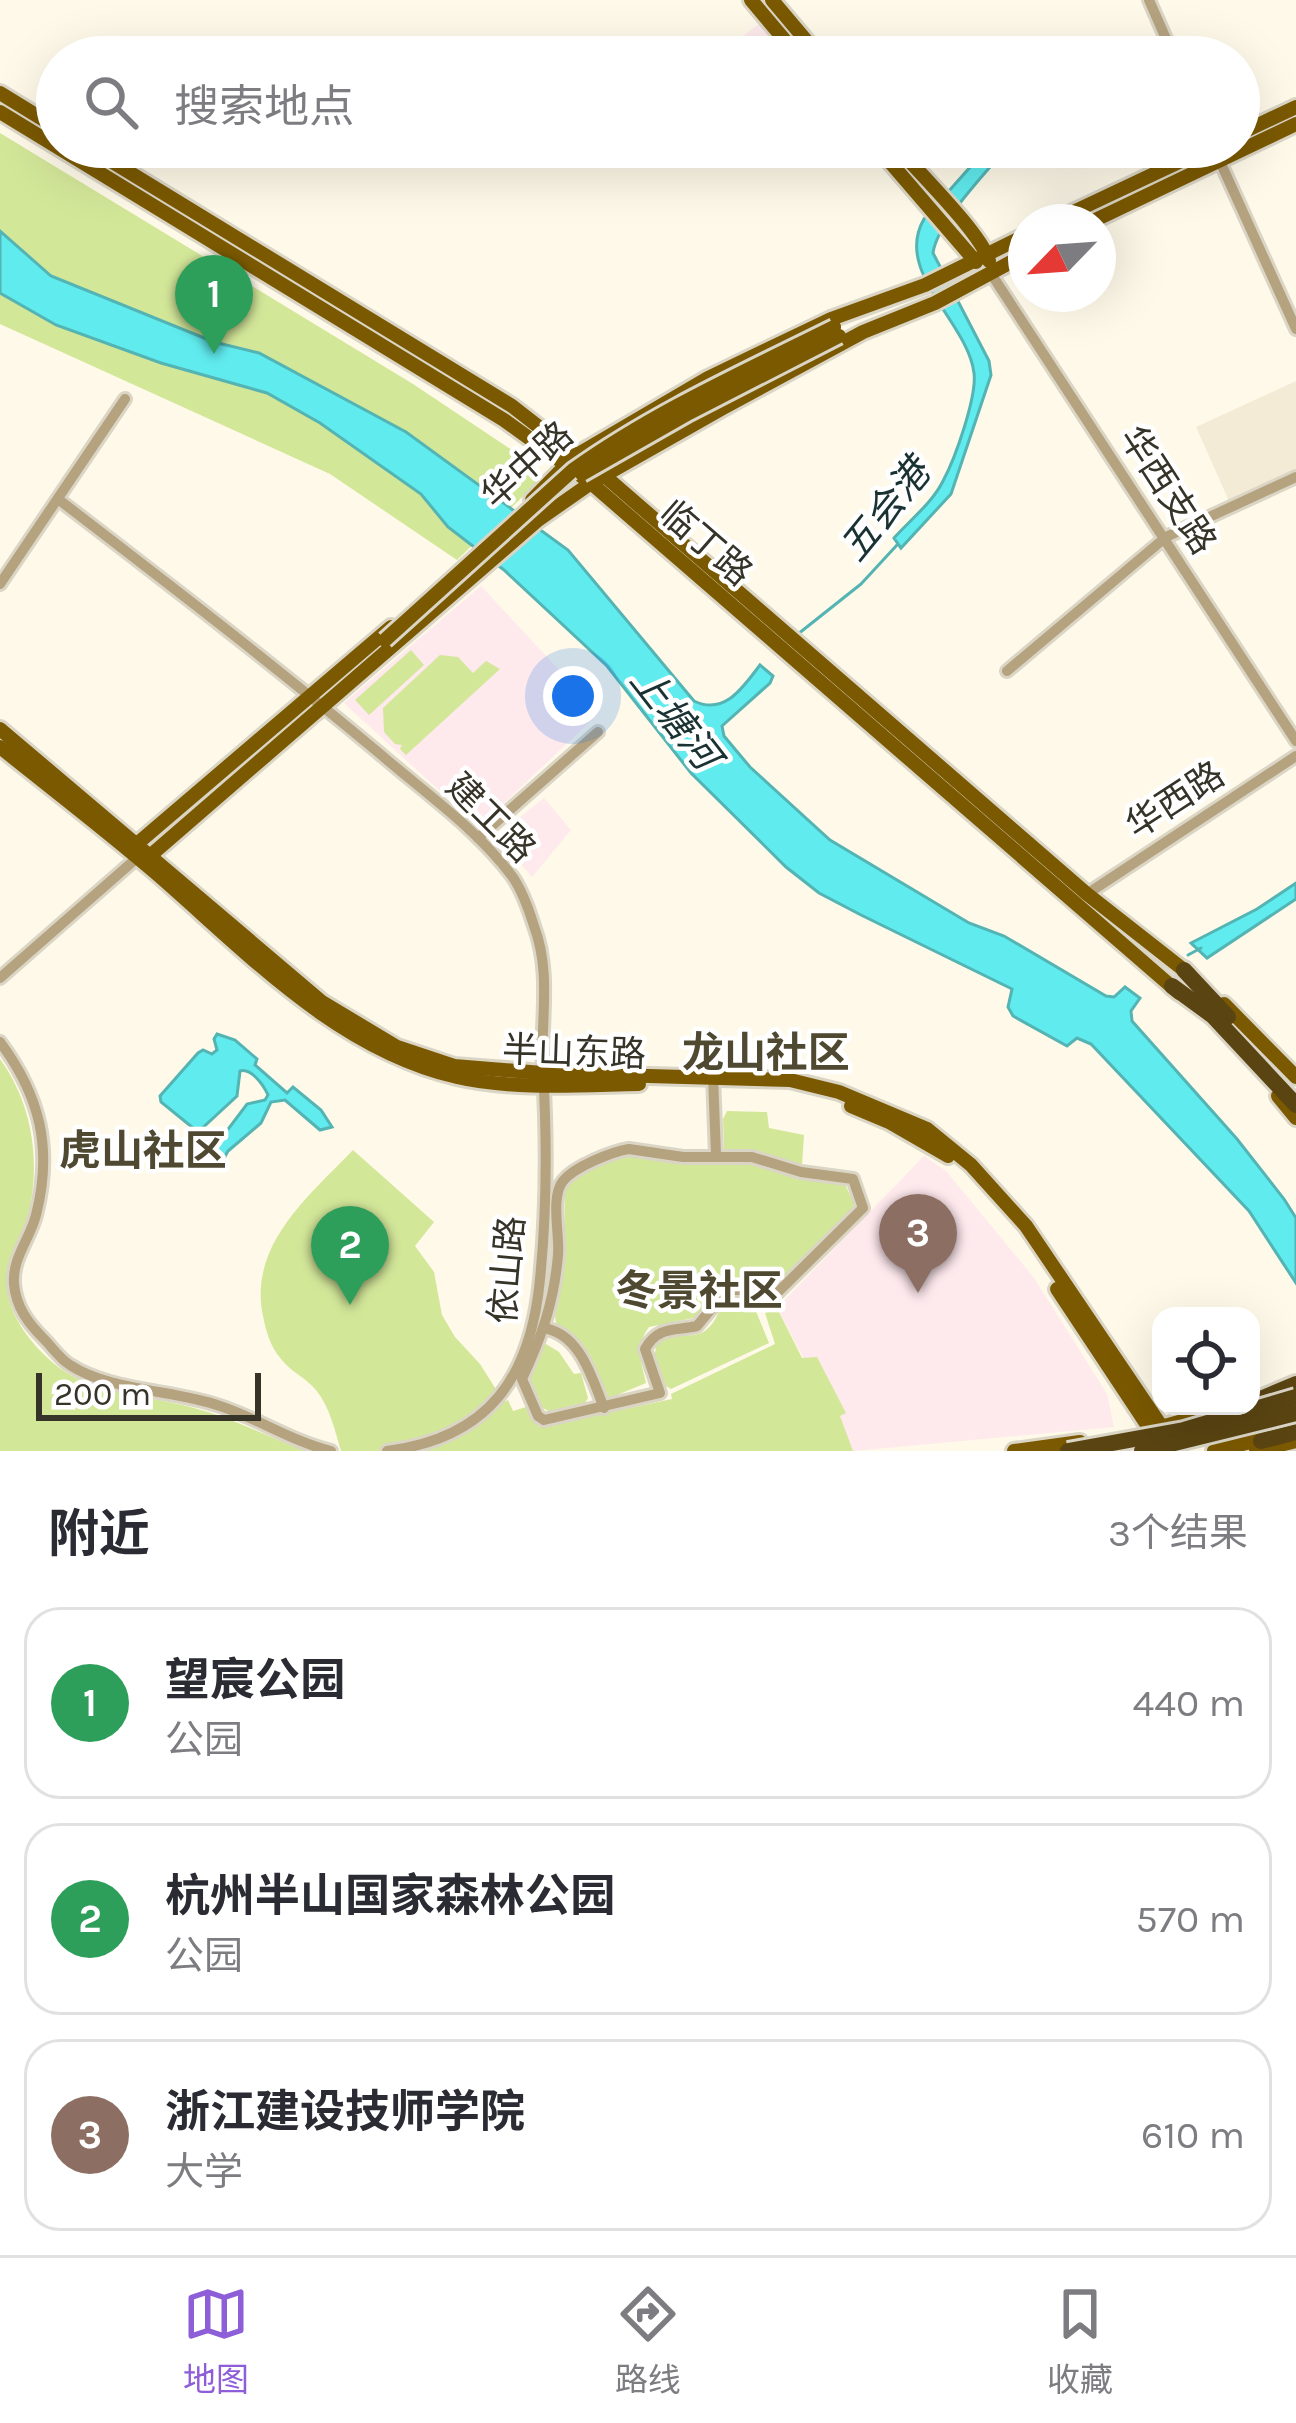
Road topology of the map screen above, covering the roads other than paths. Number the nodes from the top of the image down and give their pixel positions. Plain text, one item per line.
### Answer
1 (751, 0) edge
2 (772, 0) edge
3 (1149, 0) edge
4 (782, 36) edge
5 (802, 36) edge
6 (1165, 36) edge
7 (0, 93) edge
8 (1296, 107) edge
9 (0, 112) edge
10 (36, 115) edge
11 (1260, 124) edge
12 (1296, 124) edge
13 (36, 134) edge
14 (1260, 136) edge
15 (92, 168) edge
16 (122, 168) edge
17 (899, 168) edge
18 (910, 168) edge
19 (1175, 168) edge
20 (1185, 168) edge
21 (1222, 168) edge
22 (927, 194) junction
23 (1093, 204) edge
24 (1116, 208) edge
25 (1008, 243) edge
26 (980, 256) junction
27 (1008, 263) edge
28 (990, 272) junction
29 (857, 311) junction
30 (1296, 329) edge
31 (836, 332) junction
32 (863, 332) junction
33 (125, 400) dead end
34 (569, 460) junction
35 (1296, 477) edge
36 (598, 479) junction
37 (58, 499) junction
38 (1164, 538) junction
39 (0, 584) edge
40 (1007, 671) dead end
41 (337, 683) junction
42 (317, 700) junction
43 (0, 729) edge
44 (598, 732) dead end
45 (1296, 741) edge
46 (0, 747) edge
47 (1296, 756) edge
48 (478, 838) junction
49 (142, 852) junction
50 (1087, 894) junction
51 (1184, 970) junction
52 (0, 978) edge
53 (1172, 986) junction
54 (1216, 1012) junction
55 (0, 1042) edge
56 (1296, 1077) edge
57 (544, 1079) junction
58 (712, 1080) junction
59 (1296, 1096) edge
60 (1296, 1106) edge
61 (1296, 1118) edge
62 (716, 1155) junction
63 (540, 1329) junction
64 (1296, 1390) edge
65 (1260, 1400) edge
66 (604, 1408) junction
67 (1296, 1413) edge
68 (1203, 1415) edge
69 (1156, 1428) junction
70 (1296, 1433) edge
71 (1258, 1446) edge
72 (331, 1451) edge
73 (387, 1451) edge
74 (1014, 1451) edge
75 (1068, 1451) edge
76 (1142, 1451) edge
77 (1166, 1451) edge
78 (1178, 1451) edge
79 (1214, 1451) edge

1 - 4 main road
2 - 5 main road
3 - 6 street
7 - 10 main road
8 - 11 main road
9 - 13 main road, 临丁路
12 - 14 main road
15 - 34 main road, 临丁路
16 - 34 main road, 临丁路
17 - 22 main road
18 - 22 main road
19 - 23 main road
20 - 24 main road
21 - 30 street
22 - 26 main road
25 - 26 main road, 华中路
26 - 28 main road
26 - 29 main road, 华中路
27 - 28 main road, 华中路
28 - 32 main road, 华中路
28 - 38 street, 华西支路
29 - 31 main road, 华中路
29 - 34 main road, 华中路
31 - 32 main road, 华中路
31 - 41 main road, 华中路, bridge
32 - 36 main road, 华中路
33 - 37 street
34 - 36 main road, 临丁路
34 - 41 main road, 华中路, bridge
35 - 38 street
36 - 41 main road, 华中路
36 - 50 main road, 临丁路
36 - 53 main road, 临丁路
37 - 39 street
37 - 42 street, 建工路
38 - 40 street
38 - 45 street, 华西支路
41 - 42 main road, 华中路
42 - 48 street, 建工路
42 - 49 main road, 华中路
43 - 49 main road, 半山东路
44 - 48 street
46 - 49 main road, 半山东路
47 - 50 street, 华西路
48 - 57 street, 建工路
49 - 52 street, 华中路
49 - 57 main road, 半山东路
50 - 51 main road, 临丁路
51 - 54 highway
51 - 56 main road, 临丁路
53 - 54 highway
53 - 61 main road, 临丁路
54 - 59 highway
54 - 60 highway
55 - 72 street
57 - 58 main road, 半山东路
57 - 63 street, 依山路
58 - 62 street
58 - 69 main road, 半山东路
62 - 63 street
62 - 66 street
63 - 66 street
63 - 66 street
63 - 73 street, 依山路
64 - 65 highway
64 - 75 highway, bridge
67 - 76 highway, bridge
68 - 69 main road
69 - 74 main road
69 - 77 main road
69 - 78 main road, 半山东路
70 - 71 highway
71 - 79 main road

